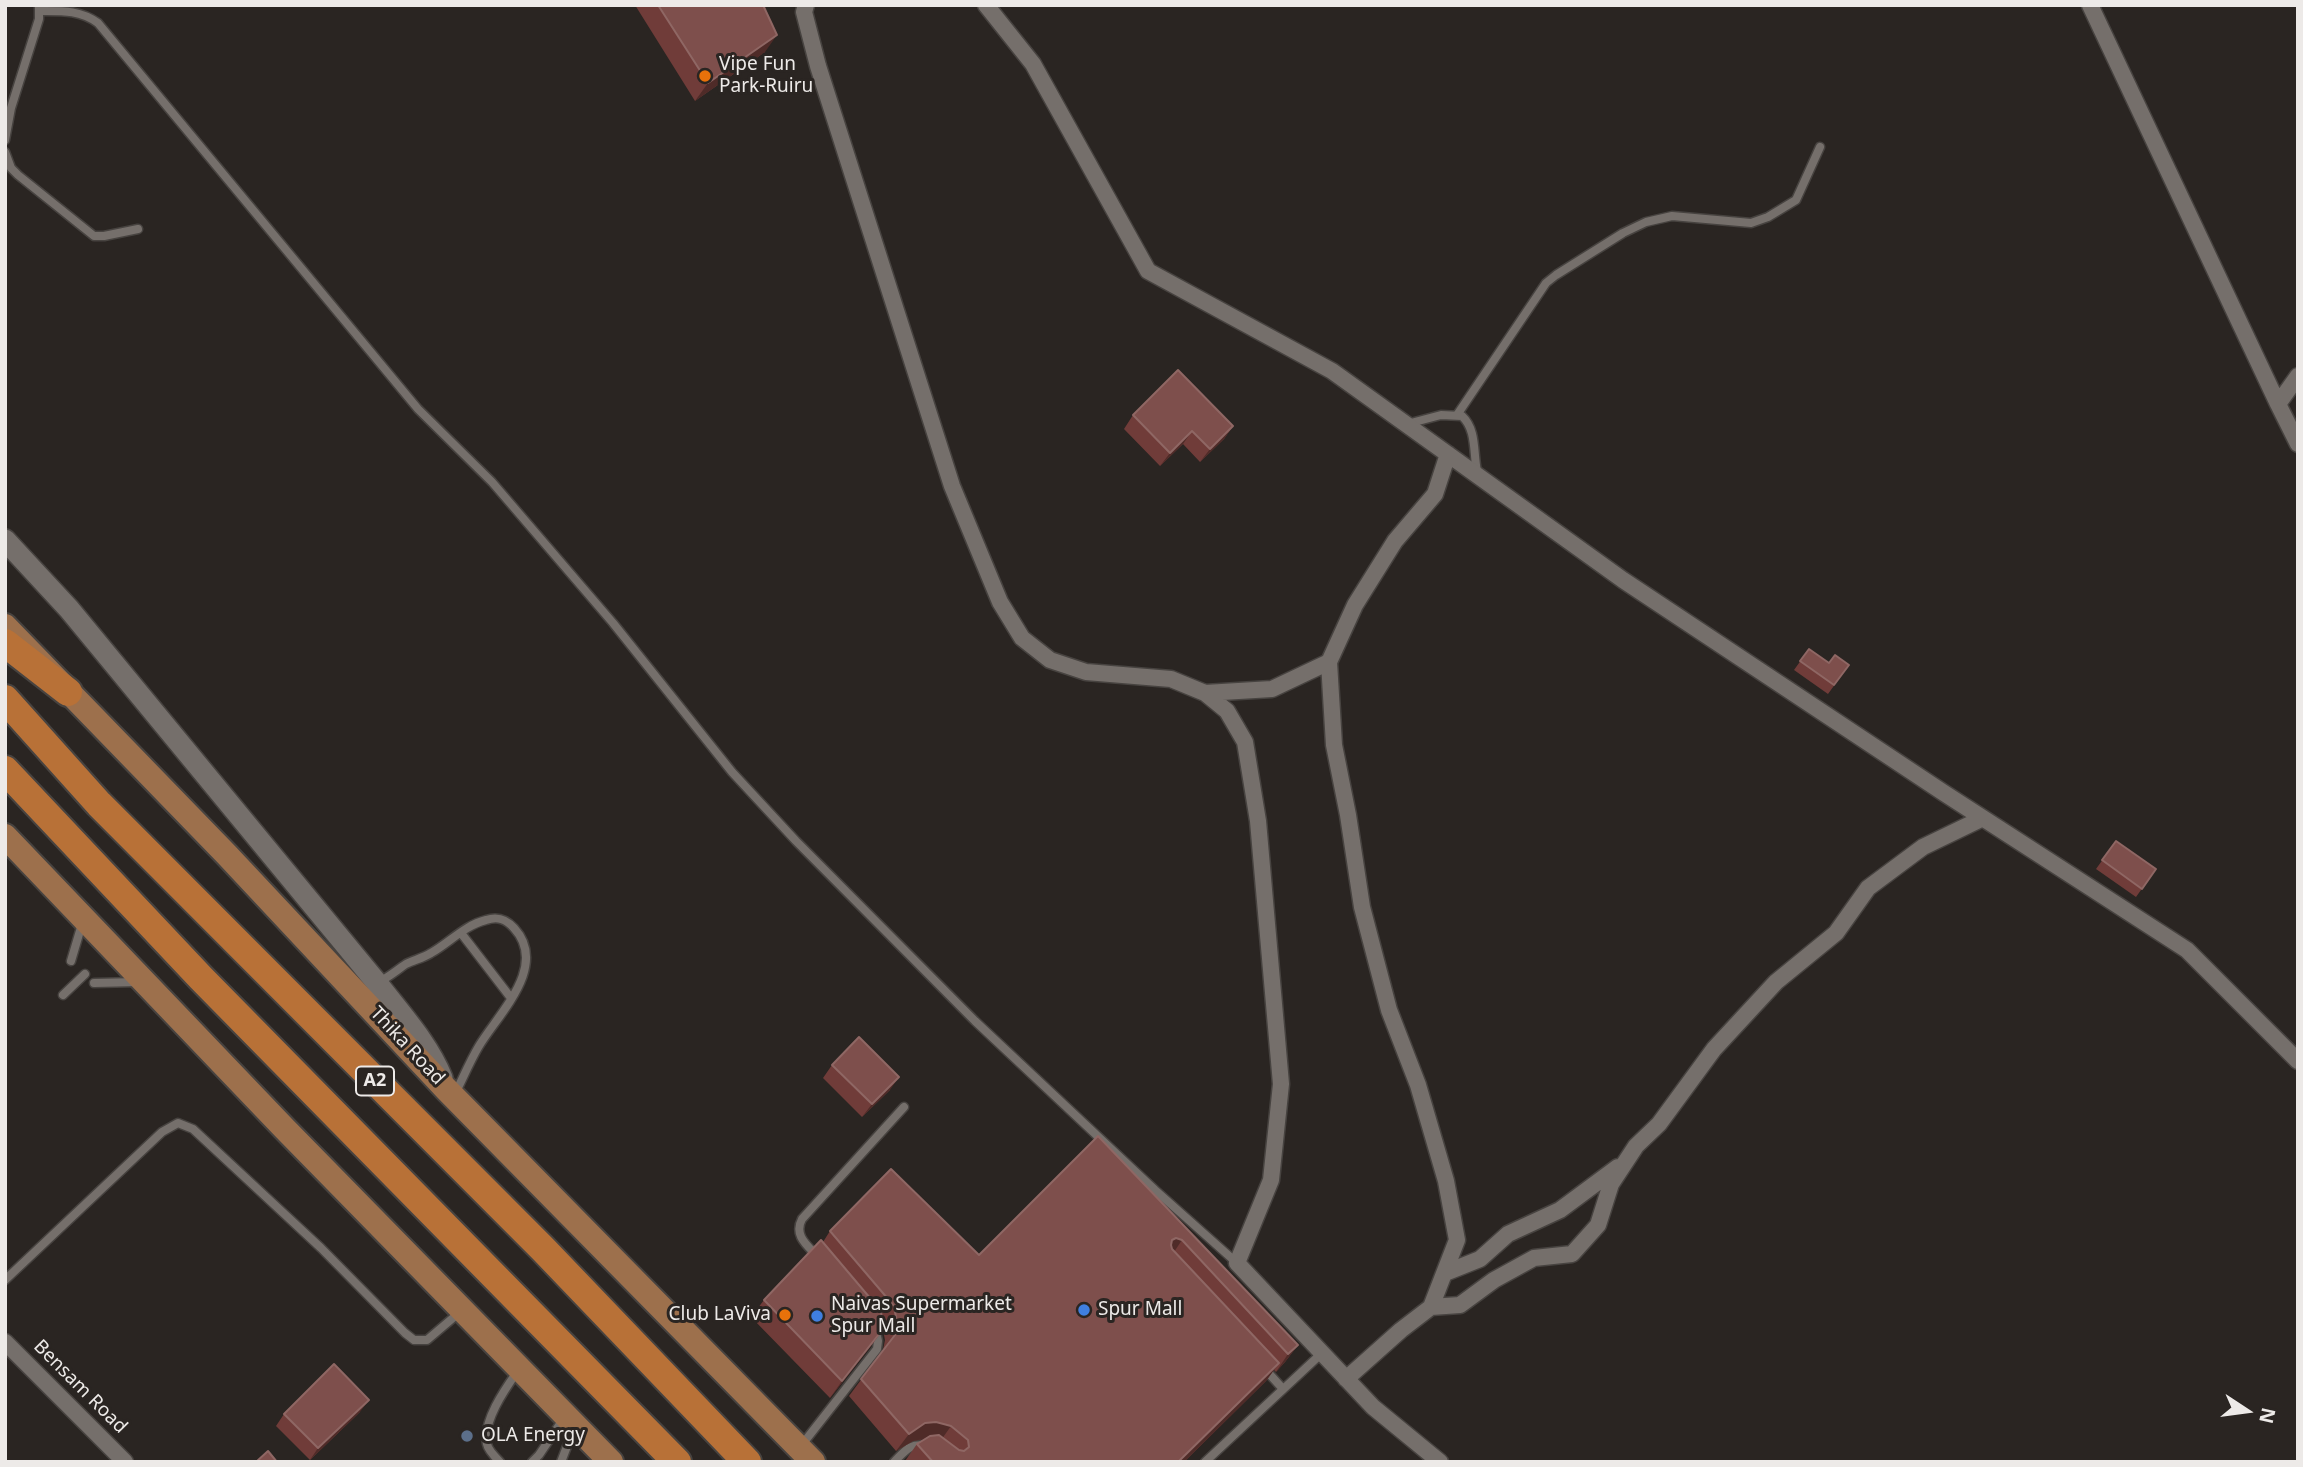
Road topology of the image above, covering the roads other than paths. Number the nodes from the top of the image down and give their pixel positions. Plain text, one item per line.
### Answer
1 (806, 5) edge
2 (986, 5) edge
3 (2090, 5) edge
4 (40, 8) edge
5 (5, 140) edge
6 (1820, 146) dead end
7 (5, 152) edge
8 (138, 229) dead end
9 (2298, 376) edge
10 (2278, 404) junction
11 (1457, 415) junction
12 (1407, 424) junction
13 (2298, 444) edge
14 (1448, 454) junction
15 (1477, 475) junction
16 (5, 540) edge
17 (5, 626) edge
18 (5, 643) edge
19 (1329, 662) junction
20 (68, 692) junction
21 (1205, 693) junction
22 (5, 699) edge
23 (5, 770) edge
24 (1983, 818) junction
25 (5, 836) edge
26 (84, 918) junction
27 (461, 933) junction
28 (71, 961) dead end
29 (85, 974) dead end
30 (144, 982) junction
31 (94, 983) dead end
32 (377, 983) junction
33 (63, 995) dead end
34 (511, 998) junction
35 (2298, 1061) edge
36 (450, 1092) junction
37 (904, 1107) dead end
38 (1626, 1161) junction
39 (1237, 1263) junction
40 (826, 1266) edge
41 (1445, 1273) junction
42 (5, 1280) edge
43 (1431, 1307) junction
44 (462, 1310) junction
45 (869, 1317) edge
46 (5, 1342) edge
47 (1322, 1353) junction
48 (1256, 1360) edge
49 (519, 1368) junction
50 (1346, 1378) junction
51 (1283, 1389) junction
52 (570, 1420) junction
53 (936, 1450) edge
54 (806, 1455) edge
55 (1435, 1460) edge
56 (125, 1462) edge
57 (500, 1462) edge
58 (532, 1462) edge
59 (561, 1462) edge
60 (611, 1462) edge
61 (677, 1462) edge
62 (747, 1462) edge
63 (894, 1462) edge
64 (1205, 1462) edge

1 - 21 street
2 - 12 street
3 - 10 street
4 - 5 lane
4 - 39 lane
6 - 11 lane
7 - 8 lane
9 - 10 street
10 - 13 street
11 - 12 lane
11 - 15 lane
12 - 14 street
14 - 15 street
14 - 19 street
15 - 24 street
16 - 32 street
17 - 20 main road, Thika Road
18 - 20 highway
19 - 21 street
19 - 41 street
20 - 36 main road, Thika Road
21 - 39 street
22 - 62 highway, A2
23 - 61 highway, A2
24 - 35 street
24 - 38 street
25 - 26 main road
26 - 28 lane
26 - 30 main road
27 - 32 lane
27 - 34 lane
27 - 34 lane
29 - 33 lane
30 - 31 lane
30 - 44 main road
32 - 36 street
34 - 36 lane
36 - 54 main road, Thika Road
37 - 40 lane
38 - 41 street
38 - 43 street
39 - 47 street
41 - 43 street
42 - 44 lane
43 - 50 street
44 - 49 main road
45 - 54 lane
46 - 56 street, Bensam Road
47 - 50 street
47 - 51 lane
48 - 51 lane
49 - 52 main road
49 - 57 lane
50 - 55 street
51 - 64 lane
52 - 58 lane
52 - 59 lane
52 - 60 main road
53 - 63 lane

